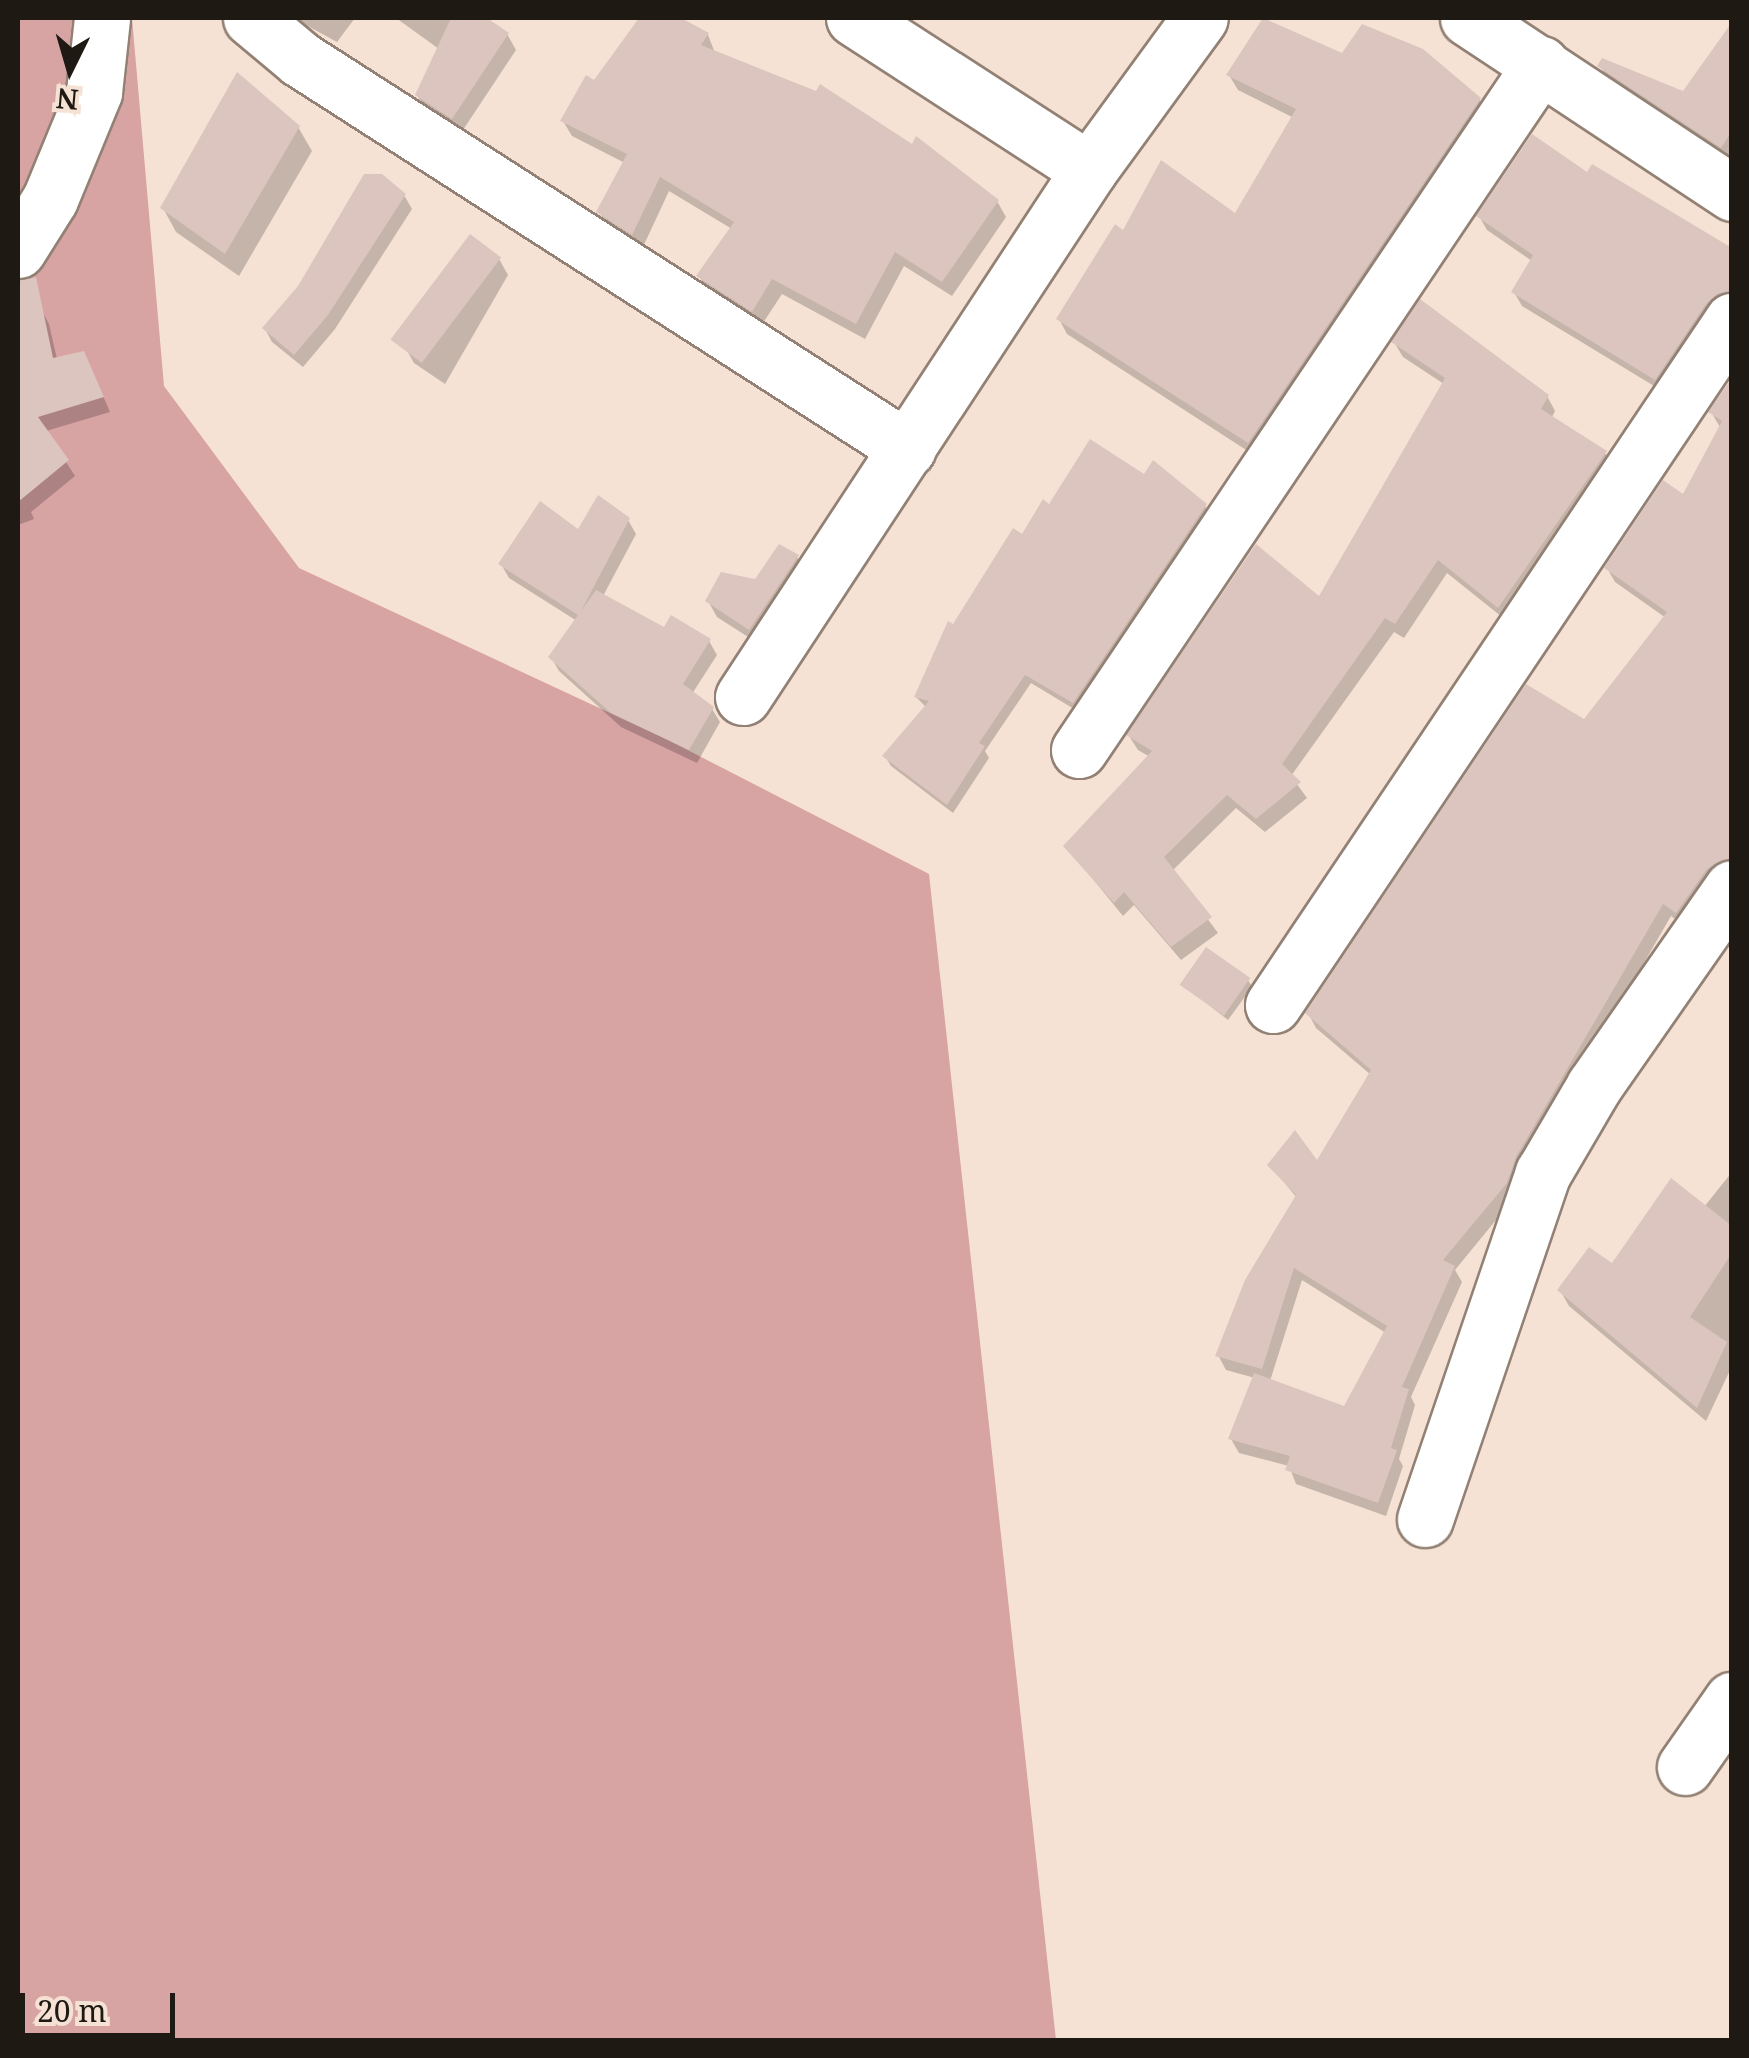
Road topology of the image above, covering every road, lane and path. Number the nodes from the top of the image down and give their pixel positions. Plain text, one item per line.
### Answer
1 (102, 18) edge
2 (252, 18) edge
3 (854, 18) edge
4 (1200, 18) edge
5 (1468, 18) edge
6 (1541, 64) junction
7 (1089, 170) junction
8 (1732, 193) edge
9 (18, 250) edge
10 (1732, 321) edge
11 (908, 449) junction
12 (743, 696) dead end
13 (1079, 750) dead end
14 (1732, 888) edge
15 (1273, 1005) dead end
16 (1425, 1519) dead end
17 (1732, 1700) edge
18 (1684, 1767) dead end

1 - 9 street
2 - 11 street
3 - 7 street
4 - 7 street
5 - 6 street
6 - 8 street
6 - 13 street
7 - 11 street
10 - 15 street
11 - 12 street
14 - 16 street
17 - 18 street

